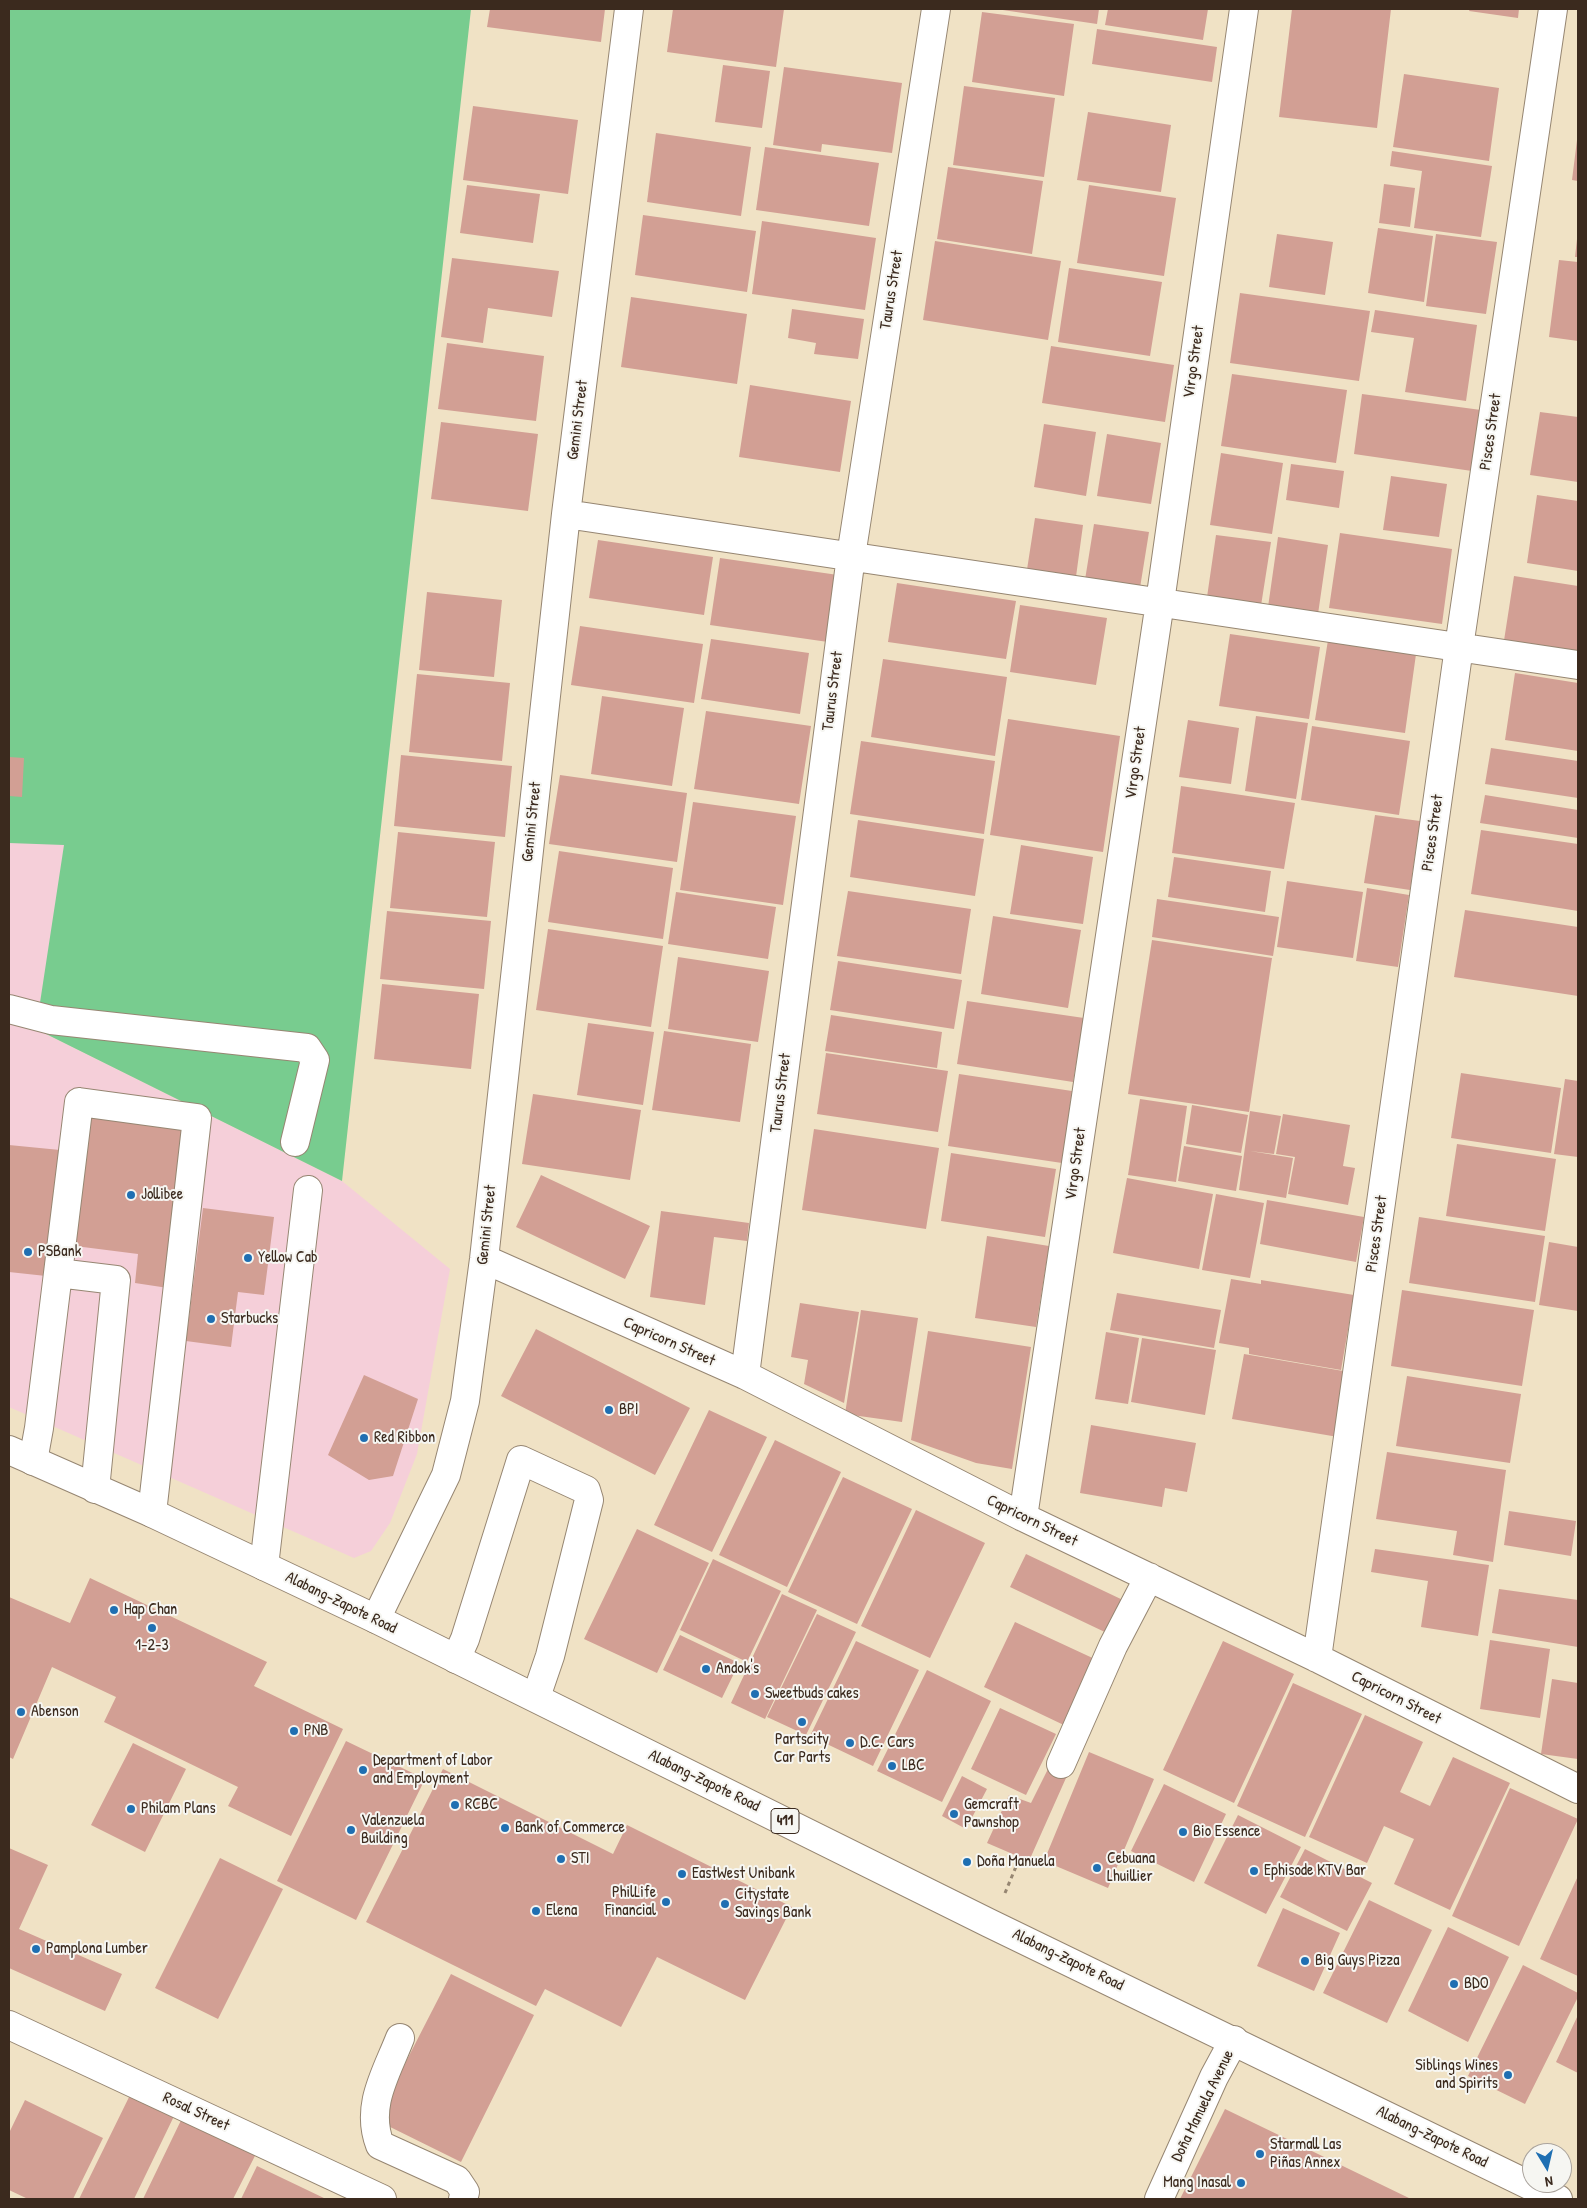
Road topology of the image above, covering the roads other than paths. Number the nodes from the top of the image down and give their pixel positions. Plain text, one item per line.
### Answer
1 (629, 9) edge
2 (936, 9) edge
3 (1244, 9) edge
4 (1553, 9) edge
5 (566, 514) junction
6 (851, 556) junction
7 (1160, 602) junction
8 (1459, 647) junction
9 (1578, 665) edge
10 (9, 1009) edge
11 (295, 1142) dead end
12 (308, 1190) dead end
13 (484, 1258) junction
14 (58, 1273) junction
15 (745, 1376) junction
16 (9, 1450) edge
17 (33, 1461) junction
18 (95, 1488) junction
19 (152, 1513) junction
20 (1023, 1517) junction
21 (264, 1566) junction
22 (1149, 1577) junction
23 (376, 1619) junction
24 (1317, 1658) junction
25 (456, 1659) junction
26 (536, 1697) junction
27 (1061, 1764) dead end
28 (1578, 1789) edge
29 (9, 2025) edge
30 (400, 2038) dead end
31 (1234, 2040) junction
32 (382, 2199) edge
33 (463, 2199) edge
34 (1159, 2199) edge
35 (1558, 2199) edge

1 - 5 main road, Gemini Street
2 - 6 main road, Taurus Street
3 - 7 main road, Virgo Street
4 - 8 main road, Pisces Street
5 - 6 main road
5 - 13 main road, Gemini Street
6 - 7 main road
6 - 15 main road, Taurus Street
7 - 8 main road
7 - 20 main road, Virgo Street
8 - 9 main road
8 - 24 main road, Pisces Street
10 - 11 main road
12 - 21 main road
13 - 15 main road, Capricorn Street
13 - 23 main road, Gemini Street
14 - 17 main road
14 - 18 main road
14 - 19 main road
15 - 20 main road, Capricorn Street
16 - 17 main road, Alabang-Zapote Road / 411
17 - 18 main road, Alabang-Zapote Road / 411
18 - 19 main road, Alabang-Zapote Road / 411
19 - 21 main road, Alabang-Zapote Road / 411
20 - 22 main road, Capricorn Street
21 - 23 main road, Alabang-Zapote Road / 411
22 - 24 main road, Capricorn Street
22 - 27 main road
23 - 25 main road, Alabang-Zapote Road / 411
24 - 28 main road, Capricorn Street
25 - 26 main road, Alabang-Zapote Road / 411
25 - 26 main road
26 - 31 main road, Alabang-Zapote Road / 411
29 - 32 main road, Rosal Street
30 - 33 main road
31 - 34 main road, Doña Manuela Avenue
31 - 35 main road, Alabang-Zapote Road / 411

